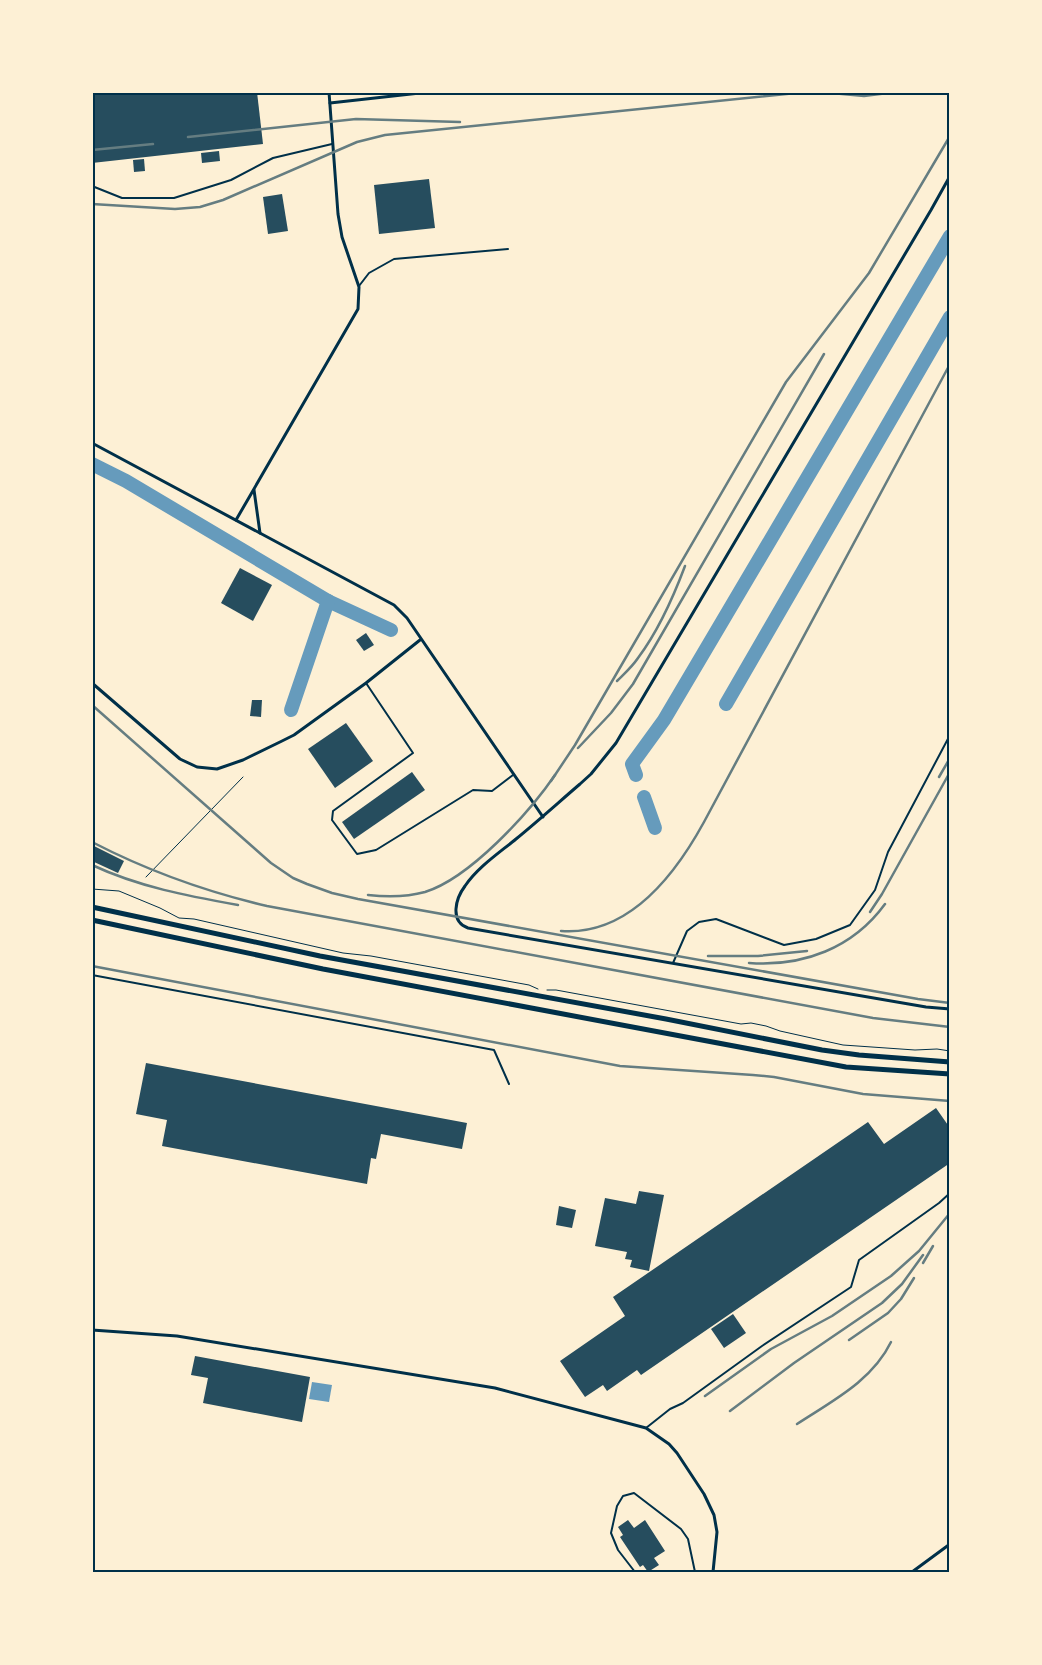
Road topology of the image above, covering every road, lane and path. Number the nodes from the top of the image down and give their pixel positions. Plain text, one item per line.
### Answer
1 (329, 92) edge
2 (429, 92) edge
3 (330, 103) junction
4 (332, 144) junction
5 (950, 176) edge
6 (92, 186) edge
7 (508, 249) dead end
8 (359, 287) junction
9 (92, 443) edge
10 (254, 489) junction
11 (236, 520) junction
12 (260, 533) junction
13 (420, 640) junction
14 (92, 683) edge
15 (366, 683) junction
16 (950, 736) edge
17 (513, 775) junction
18 (243, 777) dead end
19 (542, 817) junction
20 (146, 877) dead end
21 (92, 889) edge
22 (92, 907) edge
23 (92, 920) edge
24 (673, 963) junction
25 (92, 975) edge
26 (538, 989) dead end
27 (547, 990) dead end
28 (950, 1009) edge
29 (950, 1051) edge
30 (950, 1062) edge
31 (950, 1074) edge
32 (509, 1084) dead end
33 (950, 1193) edge
34 (92, 1330) edge
35 (646, 1428) junction
36 (950, 1544) edge
37 (635, 1572) edge
38 (695, 1572) edge
39 (713, 1572) edge
40 (912, 1572) edge

1 - 3 street
2 - 3 street
3 - 4 street
4 - 6 lane
4 - 8 street
5 - 19 street
7 - 8 lane
8 - 10 street
9 - 11 street
10 - 11 street
10 - 12 street
11 - 12 street
12 - 13 street
13 - 15 street
13 - 17 street
14 - 15 street
15 - 17 lane
16 - 24 lane
17 - 19 street
18 - 20 path
19 - 24 street
21 - 26 path
22 - 30 main road
23 - 31 main road
24 - 28 street
25 - 32 lane
27 - 29 path
33 - 35 lane
34 - 35 street
35 - 39 street
36 - 40 street
37 - 38 lane

